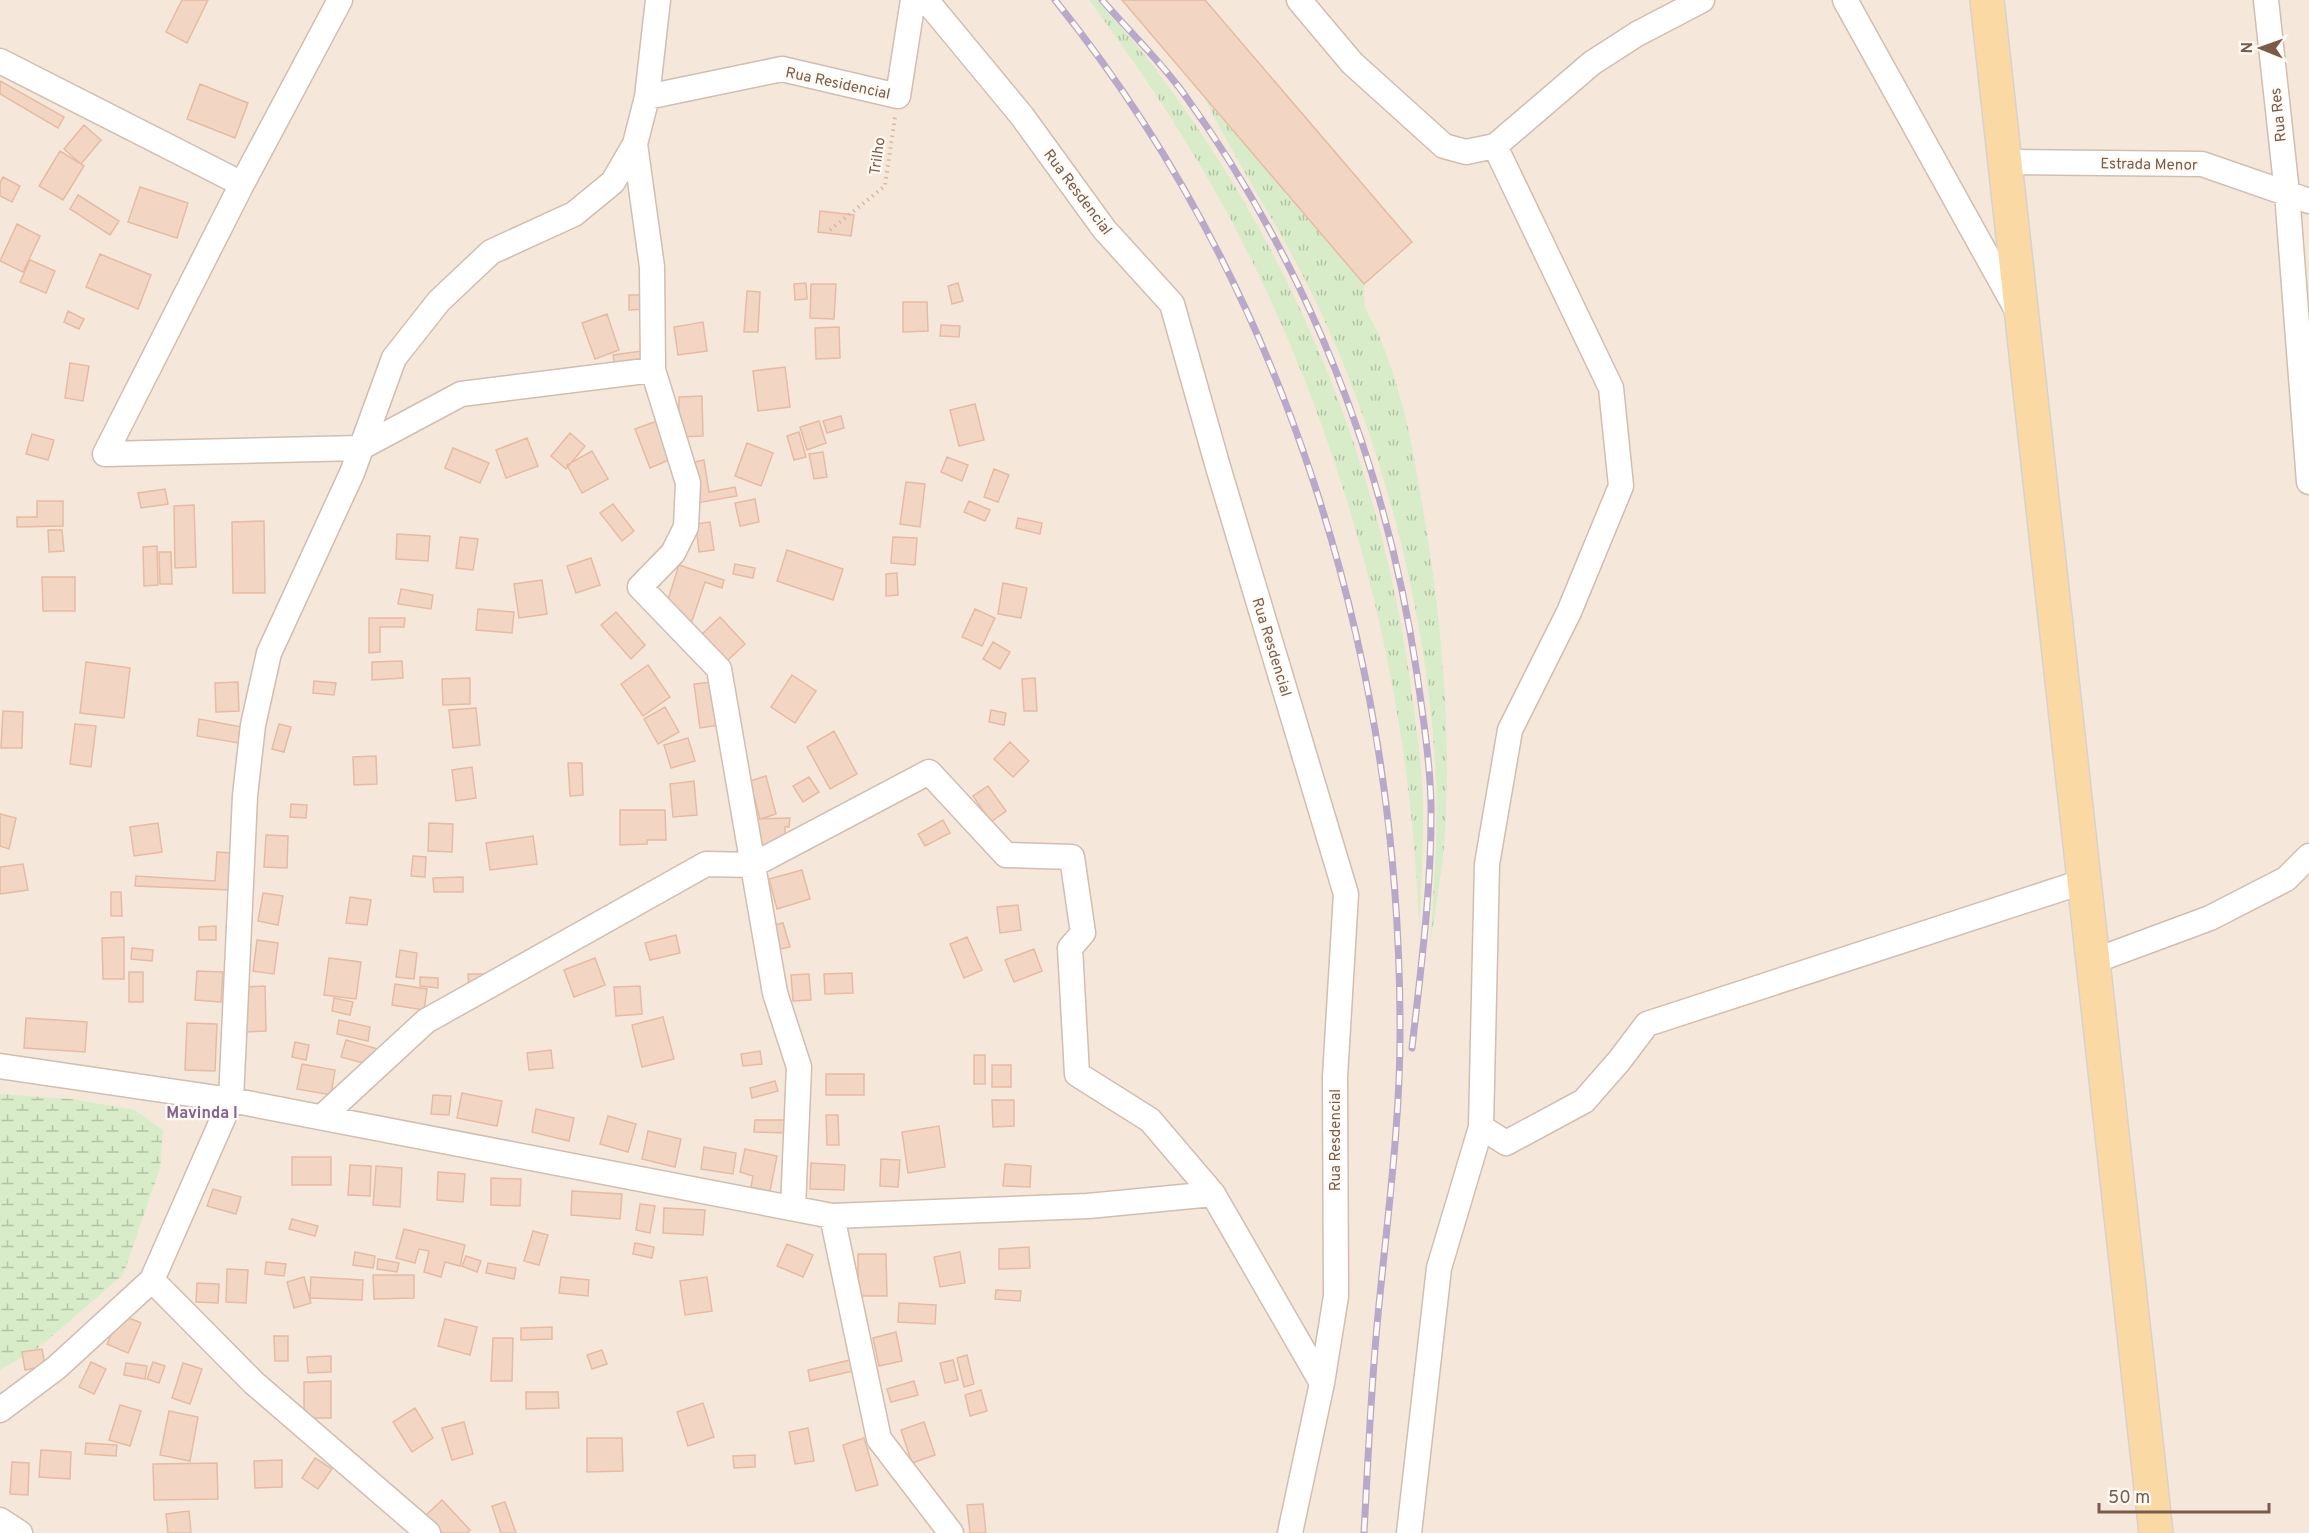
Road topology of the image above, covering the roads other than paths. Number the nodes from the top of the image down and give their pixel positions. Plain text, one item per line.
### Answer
1 (340, 0) edge
2 (658, 0) edge
3 (913, 0) edge
4 (926, 0) edge
5 (1299, 0) edge
6 (1702, 0) edge
7 (1845, 0) edge
8 (1987, 0) edge
9 (2266, 0) edge
10 (0, 61) edge
11 (647, 97) junction
12 (635, 144) junction
13 (1495, 146) junction
14 (2005, 162) junction
15 (242, 184) junction
16 (2298, 197) edge
17 (2023, 320) junction
18 (653, 370) junction
19 (360, 448) junction
20 (2309, 482) edge
21 (2309, 856) edge
22 (753, 865) junction
23 (2085, 881) junction
24 (2094, 961) junction
25 (0, 1066) edge
26 (231, 1100) junction
27 (322, 1118) junction
28 (1480, 1127) junction
29 (1213, 1194) junction
30 (793, 1208) junction
31 (832, 1216) junction
32 (152, 1280) junction
33 (1322, 1383) junction
34 (0, 1410) edge
35 (0, 1520) edge
36 (20, 1533) edge
37 (428, 1533) edge
38 (951, 1533) edge
39 (1290, 1533) edge
40 (1409, 1533) edge
41 (2156, 1533) edge

1 - 15 street
2 - 11 street
3 - 11 street, Rua Residencial
4 - 33 street, Rua Resdencial
5 - 13 street
6 - 13 street
7 - 17 street
8 - 14 main road
9 - 16 street, Rua Res
10 - 15 street
11 - 12 street
12 - 18 street
12 - 19 street
13 - 28 street
14 - 16 street, Estrada Menor
14 - 17 main road
15 - 19 street
16 - 20 street
17 - 23 main road
18 - 19 street
18 - 22 street
19 - 26 street
21 - 24 street
22 - 27 street
22 - 29 street
22 - 30 street
23 - 24 main road
23 - 28 street
24 - 41 main road
25 - 26 street
26 - 27 street
26 - 32 street
27 - 30 street
28 - 40 street
29 - 31 street
29 - 33 street
30 - 31 street
31 - 38 street
32 - 34 street
32 - 37 street
33 - 39 street, Rua Resdencial
35 - 36 street

